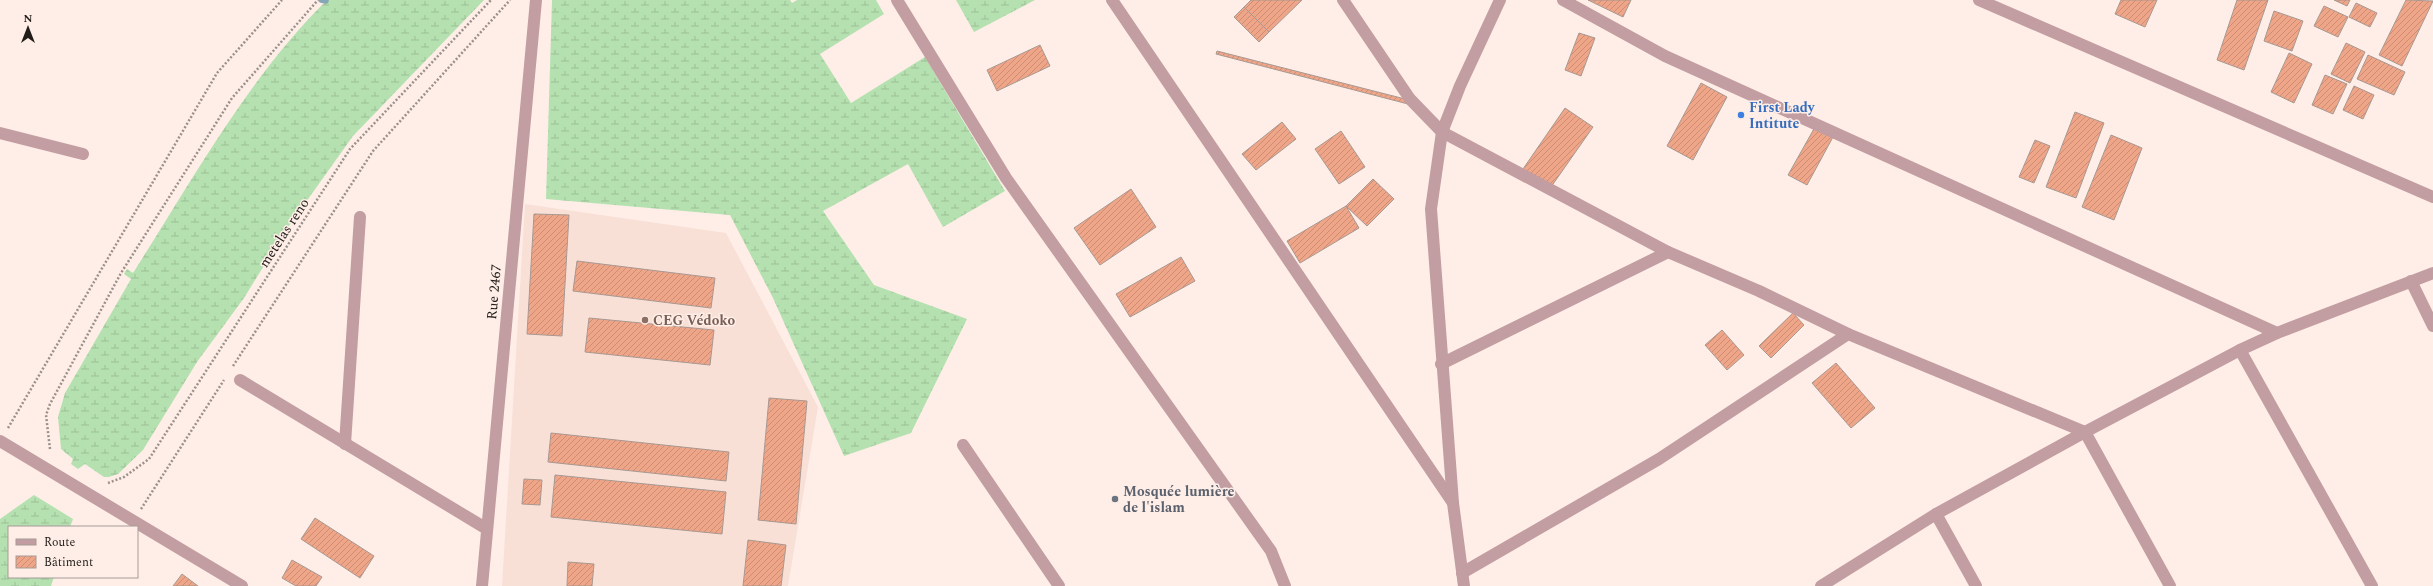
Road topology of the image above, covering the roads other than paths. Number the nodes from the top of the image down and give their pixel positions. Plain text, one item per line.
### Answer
1 (536, 0) edge
2 (897, 0) edge
3 (1112, 0) edge
4 (1343, 0) edge
5 (1500, 0) edge
6 (1563, 0) edge
7 (1978, 0) edge
8 (1442, 132) junction
9 (0, 133) edge
10 (83, 154) dead end
11 (2433, 197) edge
12 (360, 217) dead end
13 (1668, 252) junction
14 (2433, 273) edge
15 (2411, 281) junction
16 (2433, 326) edge
17 (2277, 333) junction
18 (1848, 334) junction
19 (2240, 350) junction
20 (1441, 364) junction
21 (240, 380) dead end
22 (2085, 432) junction
23 (0, 441) edge
24 (346, 444) junction
25 (964, 445) dead end
26 (1453, 503) junction
27 (1936, 514) junction
28 (487, 529) junction
29 (1462, 573) junction
30 (242, 586) edge
31 (482, 586) edge
32 (1059, 586) edge
33 (1285, 586) edge
34 (1464, 586) edge
35 (1820, 586) edge
36 (1976, 586) edge
37 (2170, 586) edge
38 (2372, 586) edge

1 - 28 street, Rue 2467
2 - 33 street
3 - 26 street
4 - 8 street
5 - 8 street
6 - 17 street
7 - 11 street
8 - 13 street
8 - 20 street
9 - 10 street
12 - 24 street
13 - 18 street
13 - 20 street
14 - 15 street
15 - 16 street
15 - 17 street
17 - 19 street
18 - 22 street
18 - 29 street
19 - 22 street
19 - 38 street
20 - 26 street
21 - 24 street
22 - 27 street
22 - 37 street
23 - 30 street
24 - 28 street
25 - 32 street
26 - 29 street
27 - 35 street
27 - 36 street
28 - 31 street, Rue 2467
29 - 34 street

